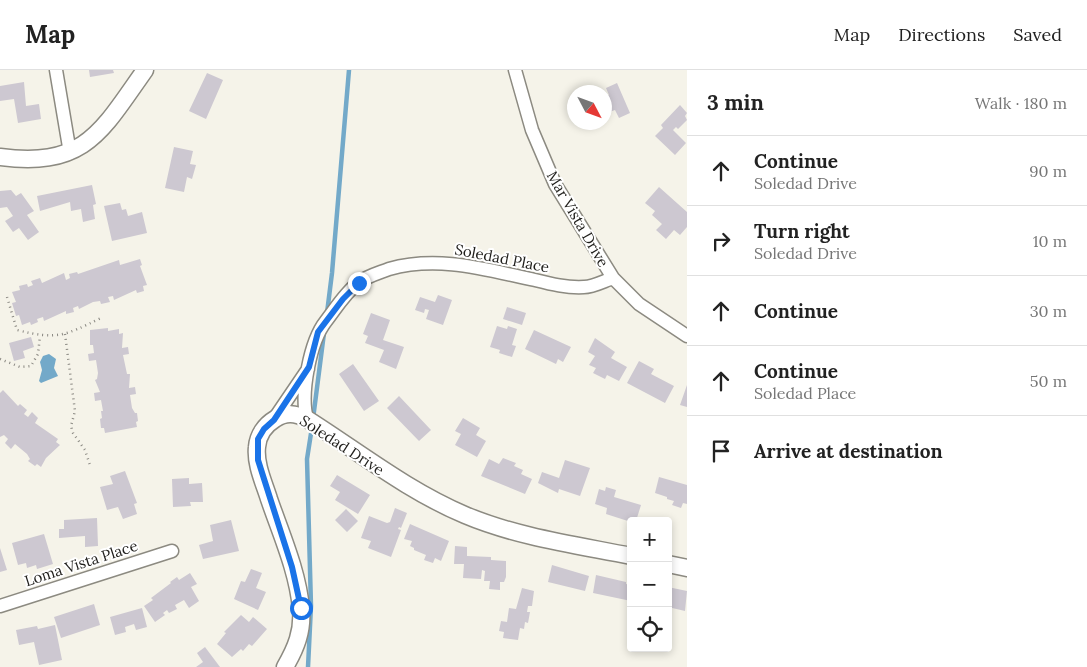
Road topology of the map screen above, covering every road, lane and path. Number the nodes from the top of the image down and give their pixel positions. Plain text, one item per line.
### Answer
1 (56, 70) edge
2 (145, 70) edge
3 (515, 70) edge
4 (70, 153) junction
5 (0, 157) edge
6 (613, 278) junction
7 (7, 297) dead end
8 (101, 318) dead end
9 (65, 334) junction
10 (40, 336) junction
11 (687, 336) edge
12 (0, 359) edge
13 (309, 367) junction
14 (307, 419) junction
15 (274, 420) junction
16 (90, 465) dead end
17 (172, 551) dead end
18 (627, 555) edge
19 (672, 565) edge
20 (687, 568) edge
21 (0, 606) edge
22 (285, 667) edge

1 - 4 street
2 - 4 street
3 - 6 street, Mar Vista Drive
4 - 5 street
6 - 11 street, Mar Vista Drive
6 - 13 street, Soledad Place
7 - 10 path
8 - 9 path
9 - 10 path
9 - 16 path
10 - 12 path
13 - 14 street, Soledad Place
13 - 15 street
14 - 15 street, Soledad Drive
14 - 18 street, Soledad Drive
15 - 22 street
17 - 21 street, Loma Vista Place
19 - 20 street

